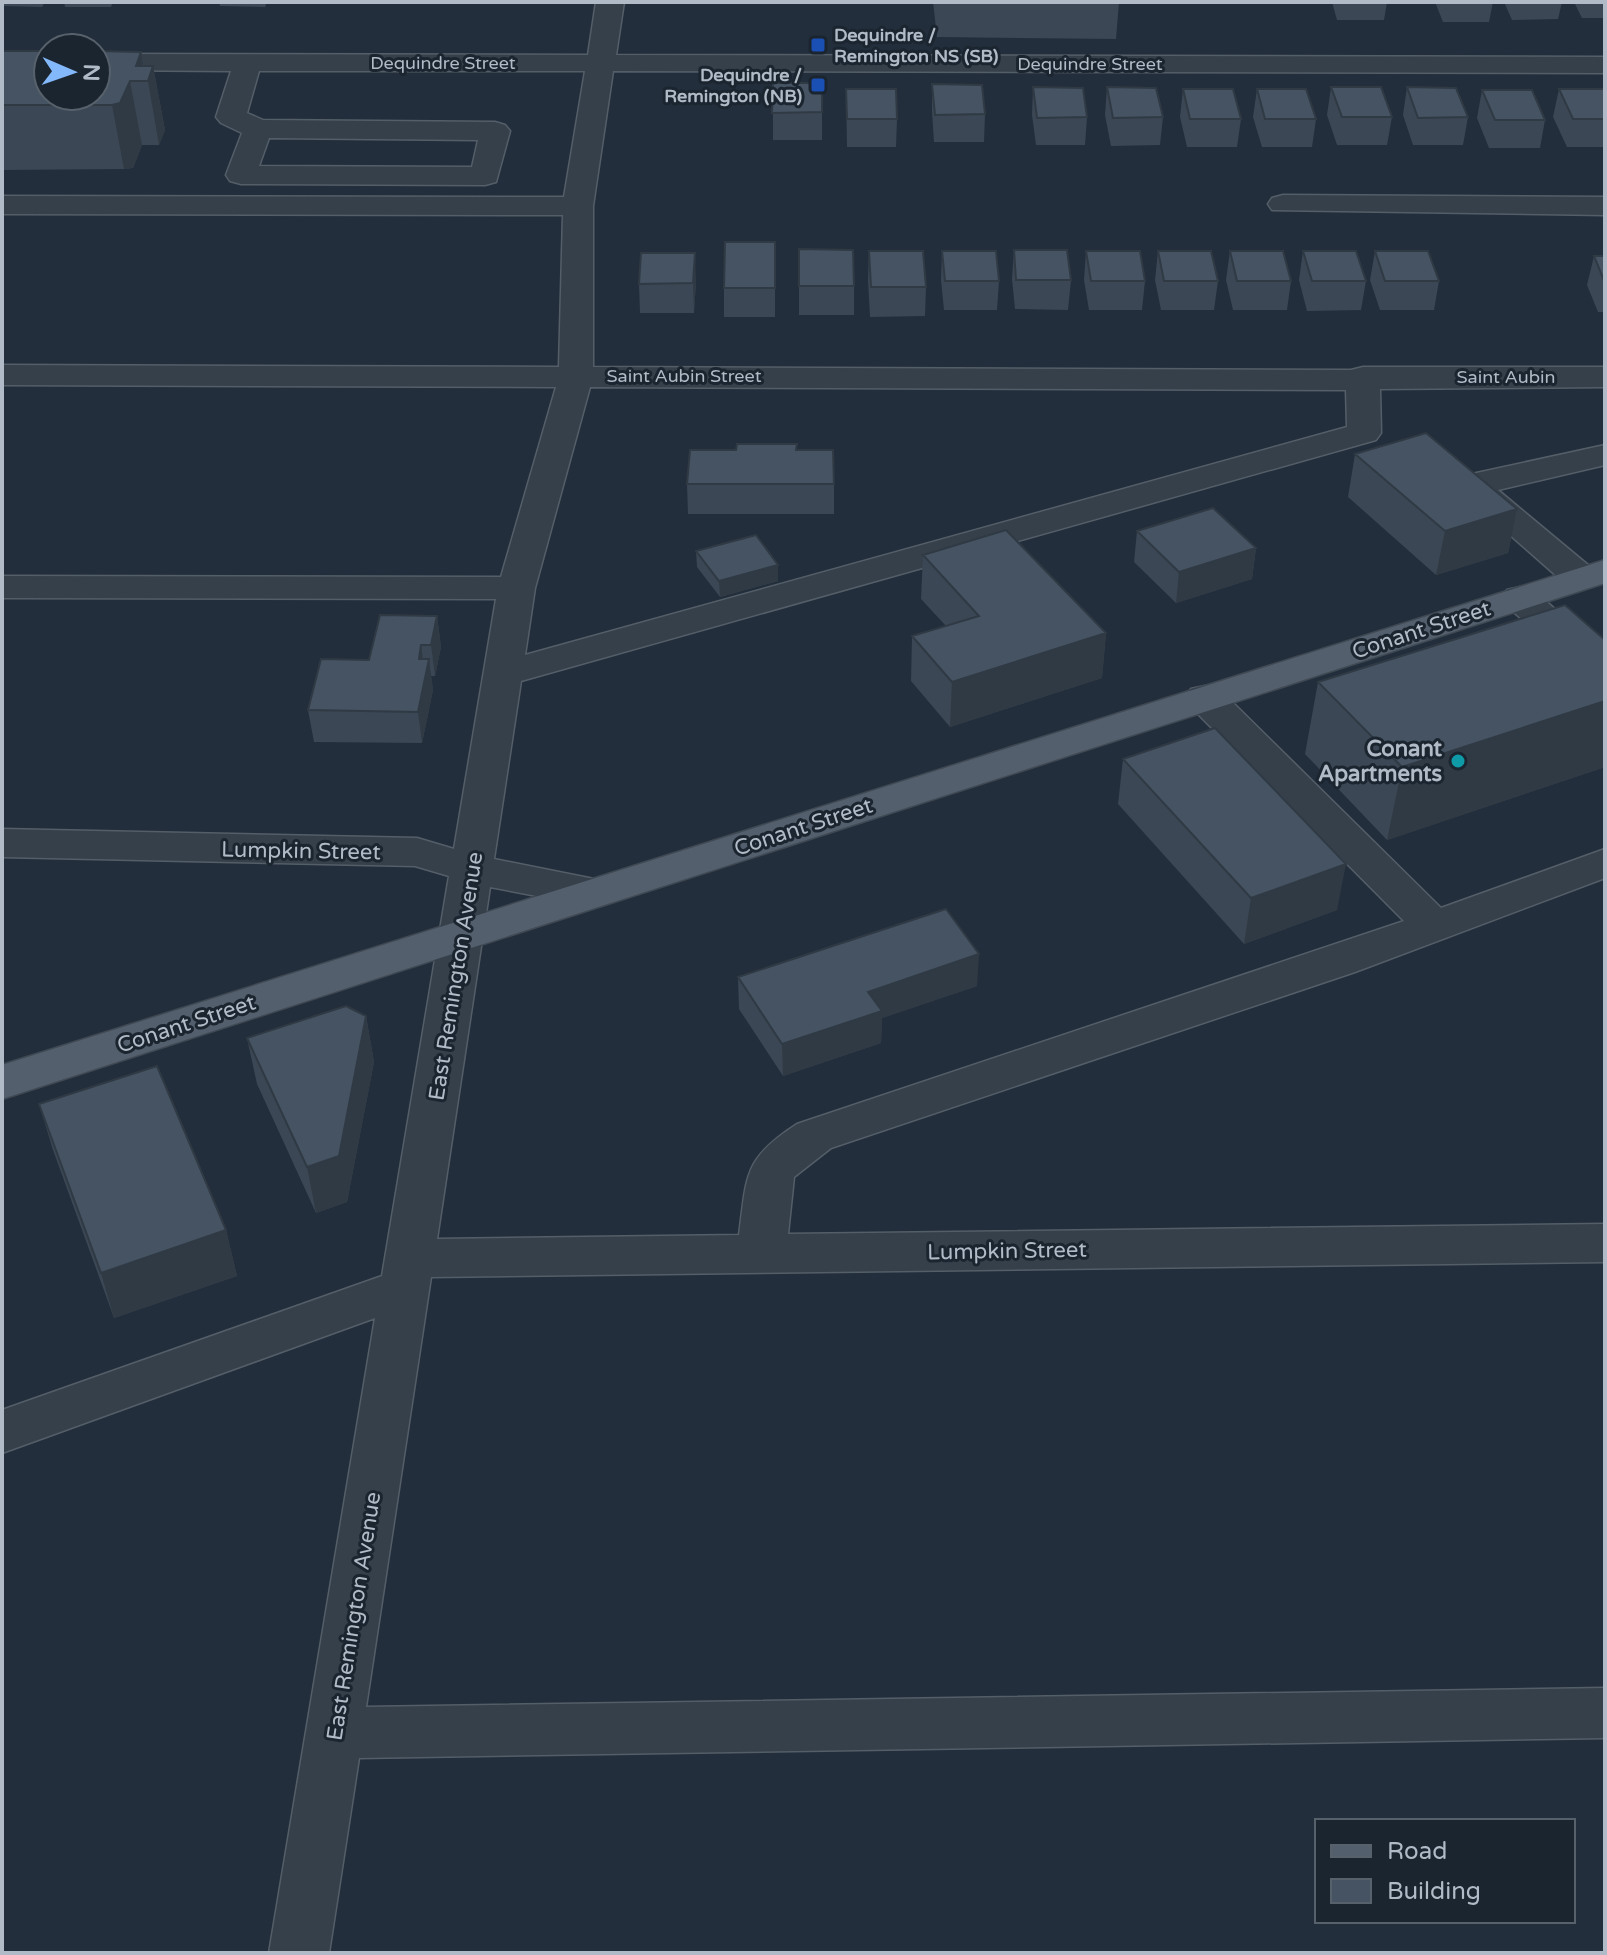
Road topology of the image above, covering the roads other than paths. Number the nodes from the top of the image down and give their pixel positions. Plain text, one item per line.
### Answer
1 (610, 2) edge
2 (112, 62) edge
3 (248, 62) junction
4 (601, 63) junction
5 (1605, 65) edge
6 (258, 129) junction
7 (1283, 204) dead end
8 (2, 205) edge
9 (578, 206) junction
10 (1605, 206) edge
11 (2, 375) edge
12 (576, 376) junction
13 (1605, 377) edge
14 (1363, 378) junction
15 (1605, 455) edge
16 (1593, 575) edge
17 (2, 587) edge
18 (516, 588) junction
19 (1520, 598) junction
20 (504, 673) junction
21 (1605, 673) edge
22 (1205, 698) junction
23 (2, 843) edge
24 (1605, 863) edge
25 (472, 869) junction
26 (594, 893) junction
27 (1434, 926) junction
28 (460, 935) junction
29 (2, 1082) edge
30 (1605, 1243) edge
31 (761, 1253) junction
32 (408, 1272) junction
33 (2, 1432) edge
34 (1605, 1713) edge
35 (334, 1733) junction
36 (299, 1953) edge

1 - 4 street, East Remington Avenue
2 - 3 street, Dequindre Street
3 - 4 street, Dequindre Street
3 - 6 street
4 - 5 street, Dequindre Street
4 - 9 street, East Remington Avenue
6 - 6 street
7 - 10 street
8 - 9 street
9 - 12 street, East Remington Avenue
11 - 12 street, Saint Aubin Street
12 - 14 street, Saint Aubin Street
12 - 18 street, East Remington Avenue
13 - 14 street, Saint Aubin
14 - 20 street
15 - 16 street
16 - 19 main road, Conant Street
17 - 18 street
18 - 20 street, East Remington Avenue
19 - 21 street
19 - 22 main road, Conant Street
20 - 25 street, East Remington Avenue
22 - 26 main road, Conant Street
22 - 27 street
23 - 25 street, Lumpkin Street
24 - 27 street
25 - 26 street, Lumpkin Street
25 - 28 street, East Remington Avenue
26 - 28 main road, Conant Street
27 - 31 street
28 - 29 main road, Conant Street
28 - 32 street, East Remington Avenue
30 - 31 street, Lumpkin Street
31 - 32 street, Lumpkin Street
32 - 33 street, Lumpkin Street
32 - 35 street, East Remington Avenue
34 - 35 street
35 - 36 street, East Remington Avenue

